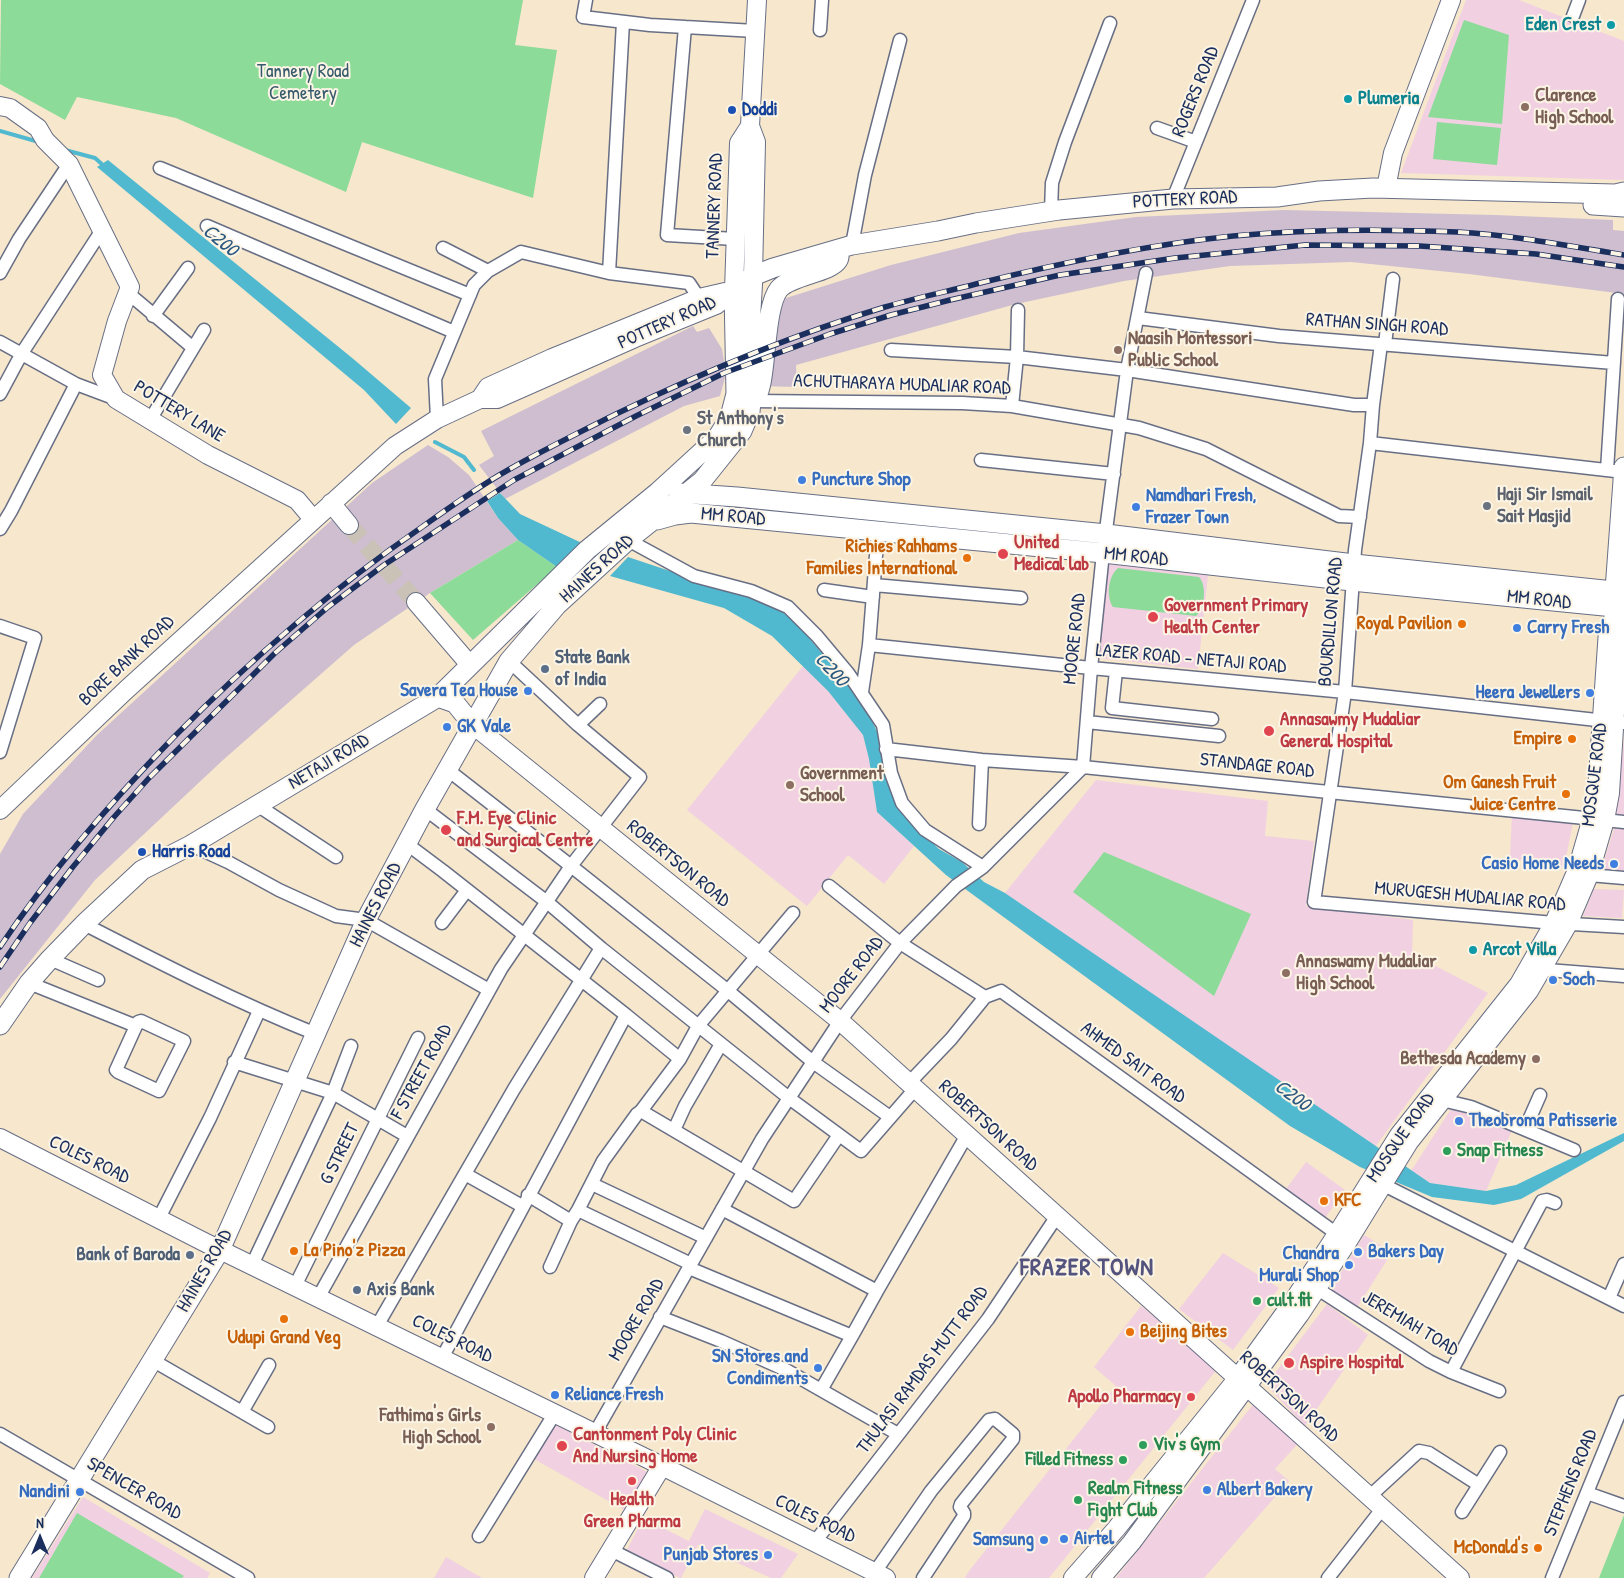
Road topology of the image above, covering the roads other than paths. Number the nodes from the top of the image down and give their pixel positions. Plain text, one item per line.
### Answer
1 (586, 0) edge
2 (757, 0) edge
3 (822, 0) edge
4 (1253, 0) edge
5 (1442, 0) edge
6 (1451, 0) edge
7 (1579, 0) edge
8 (1573, 16) dead end
9 (623, 22) junction
10 (1110, 23) dead end
11 (685, 27) junction
12 (820, 30) dead end
13 (755, 31) junction
14 (900, 40) dead end
15 (0, 106) edge
16 (750, 126) junction
17 (1157, 128) dead end
18 (1196, 142) junction
19 (69, 164) junction
20 (160, 168) dead end
21 (1381, 188) junction
22 (1624, 192) edge
23 (1277, 197) junction
24 (1173, 198) junction
25 (1624, 207) edge
26 (1051, 211) junction
27 (207, 226) dead end
28 (102, 230) junction
29 (735, 239) junction
30 (846, 247) junction
31 (443, 248) dead end
32 (188, 268) dead end
33 (488, 271) junction
34 (0, 272) edge
35 (609, 273) junction
36 (1146, 273) dead end
37 (753, 276) junction
38 (1393, 279) dead end
39 (734, 290) junction
40 (128, 293) junction
41 (470, 295) junction
42 (699, 298) junction
43 (1618, 299) dead end
44 (1018, 310) dead end
45 (153, 316) junction
46 (1138, 318) junction
47 (204, 330) dead end
48 (454, 332) junction
49 (0, 342) edge
50 (1383, 344) junction
51 (192, 348) junction
52 (891, 350) dead end
53 (22, 353) junction
54 (1017, 357) junction
55 (1614, 364) junction
56 (1127, 370) junction
57 (76, 384) junction
58 (0, 394) edge
59 (116, 399) junction
60 (480, 399) junction
61 (751, 400) junction
62 (1373, 405) junction
63 (1012, 406) junction
64 (150, 420) junction
65 (427, 426) junction
66 (1120, 426) junction
67 (1370, 443) junction
68 (981, 460) dead end
69 (1620, 470) edge
70 (1114, 474) junction
71 (658, 492) junction
72 (685, 494) junction
73 (331, 503) junction
74 (1360, 517) junction
75 (313, 519) junction
76 (649, 523) junction
77 (349, 524) tunnel mouth
78 (0, 529) edge
79 (878, 530) junction
80 (1106, 534) junction
81 (628, 540) junction
82 (284, 545) joint
83 (1103, 553) junction
84 (1353, 573) junction
85 (824, 590) dead end
86 (873, 591) junction
87 (1021, 598) dead end
88 (416, 602) tunnel mouth
89 (1618, 603) edge
90 (0, 626) edge
91 (869, 645) junction
92 (509, 661) junction
93 (470, 665) junction
94 (1091, 668) junction
95 (1116, 671) junction
96 (862, 692) junction
97 (1345, 692) junction
98 (438, 697) junction
99 (600, 704) dead end
100 (1212, 719) dead end
101 (1087, 722) junction
102 (1614, 722) edge
103 (472, 724) junction
104 (578, 725) junction
105 (1220, 736) dead end
106 (886, 749) junction
107 (0, 752) edge
108 (982, 760) junction
109 (1083, 767) junction
110 (448, 770) junction
111 (1329, 792) junction
112 (257, 805) junction
113 (425, 809) junction
114 (0, 810) edge
115 (1599, 819) junction
116 (1624, 822) edge
117 (979, 824) dead end
118 (601, 828) junction
119 (406, 844) junction
120 (191, 845) junction
121 (336, 857) dead end
122 (571, 866) junction
123 (983, 867) junction
124 (1589, 874) junction
125 (1624, 878) edge
126 (829, 886) dead end
127 (467, 890) junction
128 (547, 902) junction
129 (1314, 902) joint
130 (793, 913) dead end
131 (366, 920) junction
132 (442, 923) dead end
133 (1561, 923) junction
134 (84, 924) junction
135 (1624, 927) edge
136 (525, 935) junction
137 (900, 943) junction
138 (601, 948) junction
139 (758, 955) junction
140 (50, 959) junction
141 (1535, 969) junction
142 (1624, 976) edge
143 (582, 978) junction
144 (98, 980) dead end
145 (29, 983) junction
146 (489, 990) junction
147 (727, 990) junction
148 (985, 996) junction
149 (259, 1011) junction
150 (626, 1014) junction
151 (840, 1021) junction
152 (0, 1025) edge
153 (136, 1026) junction
154 (698, 1026) junction
155 (316, 1034) junction
156 (418, 1038) dead end
157 (721, 1044) junction
158 (351, 1046) dead end
159 (680, 1059) junction
160 (234, 1062) junction
161 (813, 1062) junction
162 (295, 1080) junction
163 (912, 1086) junction
164 (333, 1093) junction
165 (1540, 1095) dead end
166 (789, 1098) junction
167 (1442, 1100) junction
168 (641, 1111) junction
169 (890, 1117) junction
170 (378, 1118) junction
171 (1525, 1129) junction
172 (674, 1130) junction
173 (839, 1135) junction
174 (967, 1135) junction
175 (407, 1136) junction
176 (0, 1138) edge
177 (1574, 1150) dead end
178 (744, 1172) junction
179 (465, 1174) junction
180 (1382, 1174) junction
181 (592, 1184) junction
182 (525, 1200) junction
183 (1555, 1203) dead end
184 (722, 1209) junction
185 (578, 1210) junction
186 (1057, 1216) junction
187 (159, 1218) junction
188 (571, 1221) junction
189 (1337, 1234) junction
190 (706, 1238) junction
191 (220, 1250) junction
192 (1515, 1251) junction
193 (1624, 1264) edge
194 (252, 1265) junction
195 (690, 1266) junction
196 (550, 1267) dead end
197 (1311, 1285) junction
198 (295, 1286) junction
199 (877, 1291) junction
200 (318, 1298) junction
201 (1609, 1298) junction
202 (1624, 1306) edge
203 (660, 1317) junction
204 (378, 1326) junction
205 (852, 1336) junction
206 (442, 1358) junction
207 (152, 1360) junction
208 (269, 1365) dead end
209 (1451, 1372) junction
210 (1242, 1383) junction
211 (821, 1390) junction
212 (1499, 1391) dead end
213 (1624, 1402) edge
214 (242, 1412) junction
215 (555, 1413) junction
216 (268, 1427) dead end
217 (595, 1433) junction
218 (0, 1434) edge
219 (898, 1434) junction
220 (1500, 1452) dead end
221 (662, 1466) junction
222 (79, 1479) junction
223 (1479, 1485) junction
224 (1587, 1493) junction
225 (1376, 1503) junction
226 (1624, 1506) edge
227 (1462, 1512) dead end
228 (480, 1536) dead end
229 (814, 1543) junction
230 (611, 1550) junction
231 (881, 1575) edge
232 (19, 1578) edge
233 (248, 1578) edge
234 (594, 1578) edge
235 (667, 1578) edge
236 (923, 1578) edge
237 (1073, 1578) edge
238 (1102, 1578) edge
239 (1328, 1578) edge
240 (1460, 1578) edge
241 (1552, 1578) edge

1 - 9 street
2 - 13 street, TANNERY ROAD
3 - 12 street
4 - 18 street, ROGERS ROAD
5 - 21 street
6 - 21 street
7 - 8 street
9 - 11 street
9 - 35 street
10 - 26 street
11 - 13 street
11 - 29 street
13 - 16 street, TANNERY ROAD
14 - 30 street
15 - 19 street
16 - 29 street, TANNERY ROAD
16 - 37 street, TANNERY ROAD
17 - 18 street
18 - 24 street, ROGERS ROAD
19 - 28 street
19 - 34 street
20 - 41 street
21 - 22 main road, POTTERY ROAD
21 - 23 main road, POTTERY ROAD
23 - 24 main road, POTTERY ROAD
23 - 25 main road
24 - 26 main road, POTTERY ROAD
26 - 30 main road, POTTERY ROAD
27 - 48 street
28 - 40 street
28 - 53 street
29 - 39 street, TANNERY ROAD
30 - 37 main road, POTTERY ROAD
30 - 61 main road
31 - 33 street
32 - 45 street
33 - 35 street
33 - 41 street
35 - 42 street
36 - 46 street, MOORE ROAD
37 - 39 main road, POTTERY ROAD
37 - 61 main road, HAINES ROAD
38 - 50 street, BOURDILLON ROAD
39 - 42 street, POTTERY ROAD
39 - 60 street, POTTERY ROAD
39 - 71 main road
40 - 45 street
40 - 59 street, POTTERY LANE
41 - 48 street
42 - 60 street, POTTERY ROAD
43 - 55 street
44 - 54 street
45 - 51 street
46 - 50 street, RATHAN SINGH ROAD
46 - 56 street, MOORE ROAD
47 - 51 street
48 - 65 street
49 - 53 street
50 - 55 street, RATHAN SINGH ROAD
50 - 62 street, BOURDILLON ROAD
51 - 64 street
52 - 54 street
53 - 57 street
53 - 58 street
54 - 56 street
54 - 63 street
55 - 69 street
56 - 62 street
56 - 66 street, MOORE ROAD
57 - 59 street
57 - 78 street
59 - 64 street, POTTERY LANE
60 - 65 street, POTTERY ROAD
61 - 63 street, ACHUTHARAYA MUDALIAR ROAD
61 - 72 main road, HAINES ROAD
62 - 67 street, BOURDILLON ROAD
63 - 66 street, ACHUTHARAYA MUDALIAR ROAD
64 - 75 street, POTTERY LANE
65 - 73 street, POTTERY ROAD
66 - 70 street, MOORE ROAD
66 - 74 street, ACHUTHARAYA MUDALIAR ROAD
67 - 69 street
67 - 74 street, BOURDILLON ROAD
68 - 70 street
69 - 89 main road, MOSQUE ROAD
70 - 80 street, MOORE ROAD
71 - 72 main road, MM ROAD
71 - 93 main road, NETAJI ROAD
72 - 76 main road, HAINES ROAD
72 - 80 main road, MM ROAD
73 - 75 street, POTTERY ROAD
73 - 77 street
74 - 84 street, BOURDILLON ROAD
75 - 82 street, POTTERY ROAD
76 - 79 main road, MM ROAD
76 - 81 main road, HAINES ROAD
79 - 83 main road, MM ROAD
79 - 86 street
80 - 83 street, MOORE ROAD
80 - 84 main road, MM ROAD
81 - 92 main road, HAINES ROAD
81 - 96 street
82 - 114 street, BORE BANK ROAD
83 - 84 main road, MM ROAD
83 - 94 street, MOORE ROAD
84 - 89 main road, MM ROAD
84 - 97 street, BOURDILLON ROAD
85 - 86 street
86 - 87 street
86 - 91 street
88 - 93 street
89 - 102 street, MOSQUE ROAD
90 - 107 street
91 - 94 street, LAZER ROAD - NETAJI ROAD
91 - 96 street
92 - 103 main road, HAINES ROAD
92 - 104 street
93 - 98 main road, NETAJI ROAD
94 - 95 street, LAZER ROAD - NETAJI ROAD
94 - 101 street, MOORE ROAD
95 - 97 street, LAZER ROAD - NETAJI ROAD
95 - 100 street
96 - 106 street
97 - 102 street, LAZER ROAD - NETAJI ROAD
97 - 111 street, BOURDILLON ROAD
98 - 103 main road
98 - 112 main road, NETAJI ROAD
99 - 104 street
101 - 105 street
101 - 109 street, MOORE ROAD
102 - 115 street, MOSQUE ROAD
103 - 110 main road, HAINES ROAD
103 - 118 street, ROBERTSON ROAD
104 - 118 street, F STREET ROAD
106 - 108 street, STANDAGE ROAD
106 - 123 street
108 - 109 street, STANDAGE ROAD
108 - 117 street
109 - 111 street, STANDAGE ROAD
109 - 123 street, MOORE ROAD
110 - 113 main road, HAINES ROAD
110 - 122 street
111 - 115 street, STANDAGE ROAD
111 - 129 street, BOURDILLON ROAD
112 - 120 main road, NETAJI ROAD
112 - 121 street
113 - 119 main road, HAINES ROAD
113 - 128 street
115 - 116 street, STANDAGE ROAD
115 - 124 street, MOSQUE ROAD
115 - 133 street, MOSQUE ROAD
118 - 122 street, F STREET ROAD
118 - 139 street, ROBERTSON ROAD
119 - 127 street
119 - 131 main road, HAINES ROAD
120 - 131 street
120 - 134 main road, NETAJI ROAD
122 - 128 street, F STREET ROAD
122 - 147 street
123 - 137 street, MOORE ROAD
124 - 125 street
124 - 133 street, MOSQUE ROAD
126 - 137 street
127 - 132 street
127 - 136 street
128 - 136 street, F STREET ROAD
128 - 138 street
129 - 133 street, MURUGESH MUDALIAR ROAD
130 - 139 street
131 - 146 street
131 - 155 main road, HAINES ROAD
133 - 135 street, MURUGESH MUDALIAR ROAD
133 - 141 street, MOSQUE ROAD
134 - 140 main road, NETAJI ROAD
134 - 149 street
136 - 143 street
136 - 146 street, F STREET ROAD
137 - 148 street
137 - 151 street, MOORE ROAD
138 - 143 street
138 - 154 street
139 - 147 street
139 - 151 street, ROBERTSON ROAD
140 - 144 street
140 - 145 main road, NETAJI ROAD
141 - 142 street
141 - 167 street, MOSQUE ROAD
141 - 180 street, MOSQUE ROAD
143 - 150 street
143 - 179 street
145 - 152 main road, NETAJI ROAD
145 - 153 street
146 - 175 street, F STREET ROAD
147 - 154 street
147 - 161 street
148 - 163 street
148 - 189 street, AHMED SAIT ROAD
149 - 155 street
149 - 160 street
150 - 159 street
150 - 182 street
151 - 161 street, MOORE ROAD
151 - 163 street, ROBERTSON ROAD
153 - 153 street
154 - 157 street
154 - 159 street
155 - 162 main road, HAINES ROAD
156 - 170 street, G STREET
157 - 166 street
157 - 172 street
158 - 164 street
159 - 168 street
160 - 162 street
160 - 187 street
161 - 166 street, MOORE ROAD
161 - 169 street
162 - 164 street
162 - 191 main road, HAINES ROAD
163 - 169 street
163 - 174 street, ROBERTSON ROAD
164 - 170 street
164 - 194 street
165 - 171 street
166 - 173 street
166 - 178 street, MOORE ROAD
167 - 171 street
167 - 180 street, MOSQUE ROAD
168 - 172 street
168 - 181 street
169 - 173 street
170 - 175 street
170 - 198 street, G STREET
171 - 177 street
172 - 178 street
173 - 178 street
174 - 186 street, ROBERTSON ROAD
174 - 199 street
175 - 200 street, F STREET ROAD
176 - 187 street, COLES ROAD
178 - 184 street, MOORE ROAD
179 - 182 street
179 - 204 street
180 - 189 street, MOSQUE ROAD
180 - 192 street
180 - 197 street, MOSQUE ROAD
181 - 185 street
181 - 190 street
182 - 188 street
182 - 206 street
183 - 192 street
184 - 190 street, MOORE ROAD
184 - 199 street
185 - 188 street
185 - 195 street
186 - 210 street, ROBERTSON ROAD
186 - 219 street, THULASI RAMDAS MUTT ROAD
187 - 191 street, COLES ROAD
188 - 196 street
189 - 197 street, MOSQUE ROAD
190 - 195 street, MOORE ROAD
191 - 194 street, COLES ROAD
191 - 207 main road, HAINES ROAD
192 - 201 street
192 - 209 street
193 - 201 street
194 - 198 street, COLES ROAD
195 - 203 street, MOORE ROAD
195 - 205 street
197 - 209 street, JEREMIAH TOAD
197 - 210 street, MOSQUE ROAD
198 - 200 street, COLES ROAD
199 - 205 street
200 - 204 street, COLES ROAD
201 - 202 street
203 - 211 street
203 - 217 street, MOORE ROAD
204 - 206 street, COLES ROAD
205 - 211 street
206 - 215 street, COLES ROAD
207 - 214 street
207 - 222 main road, HAINES ROAD
208 - 214 street
209 - 212 street, JEREMIAH TOAD
210 - 225 street, ROBERTSON ROAD
210 - 237 street, MOSQUE ROAD
210 - 238 street, MOSQUE ROAD
211 - 219 street
213 - 224 street, STEPHENS ROAD
214 - 216 street
215 - 217 street, COLES ROAD
215 - 228 street
217 - 221 street, COLES ROAD
218 - 222 street, SPENCER ROAD
219 - 229 street, THULASI RAMDAS MUTT ROAD
220 - 223 street
221 - 229 street, COLES ROAD
221 - 230 street
222 - 232 main road, HAINES ROAD
222 - 233 street, SPENCER ROAD
223 - 225 street
223 - 227 street
224 - 226 street
224 - 241 street, STEPHENS ROAD
225 - 239 street
225 - 240 street, ROBERTSON ROAD
229 - 231 street, COLES ROAD
230 - 234 street
230 - 235 street
231 - 236 street

